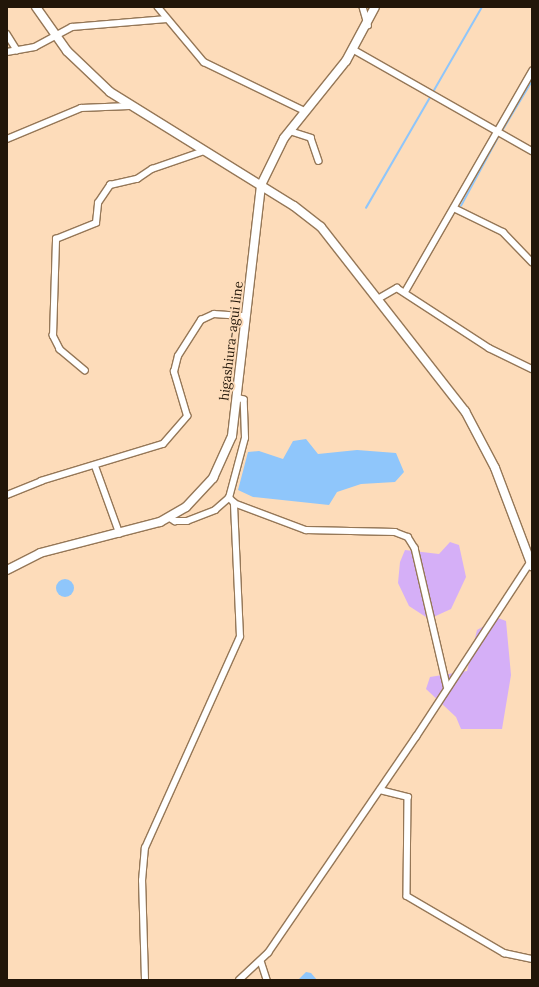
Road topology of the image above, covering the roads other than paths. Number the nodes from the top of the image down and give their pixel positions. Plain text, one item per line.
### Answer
1 (36, 7) edge
2 (158, 7) edge
3 (363, 7) edge
4 (375, 7) edge
5 (167, 19) junction
6 (368, 26) junction
7 (7, 34) edge
8 (56, 36) junction
9 (17, 50) junction
10 (354, 50) junction
11 (7, 52) edge
12 (532, 71) edge
13 (129, 106) junction
14 (305, 111) junction
15 (290, 130) junction
16 (497, 131) junction
17 (7, 139) edge
18 (204, 150) junction
19 (532, 150) edge
20 (319, 161) dead end
21 (261, 186) junction
22 (454, 208) junction
23 (532, 262) edge
24 (405, 292) junction
25 (378, 299) junction
26 (246, 316) junction
27 (532, 369) edge
28 (85, 371) dead end
29 (237, 398) junction
30 (95, 465) junction
31 (7, 495) edge
32 (229, 498) junction
33 (234, 503) junction
34 (170, 518) junction
35 (120, 534) junction
36 (531, 562) edge
37 (7, 570) edge
38 (447, 686) junction
39 (380, 790) junction
40 (532, 960) edge
41 (261, 961) junction
42 (145, 980) edge
43 (239, 980) edge
44 (267, 980) edge

1 - 8 street
2 - 5 street
3 - 6 street
4 - 6 street, higashiura-agui line
5 - 8 street
5 - 14 street
6 - 10 street, higashiura-agui line
7 - 9 street
8 - 9 street
8 - 13 street
9 - 11 street
10 - 14 street, higashiura-agui line
10 - 16 street
12 - 16 street
13 - 17 street
13 - 18 street
14 - 15 street, higashiura-agui line
15 - 20 street
15 - 21 street, higashiura-agui line
16 - 19 street
16 - 22 street
18 - 21 street
18 - 28 street
21 - 25 street
21 - 26 street, higashiura-agui line
22 - 23 street
22 - 24 street
24 - 25 street
24 - 27 street
25 - 36 street
26 - 29 street, higashiura-agui line
26 - 30 street
29 - 32 street
29 - 34 street, higashiura-agui line
30 - 31 street
30 - 35 street
32 - 33 street
32 - 34 street
33 - 38 street
33 - 42 street
34 - 35 street, higashiura-agui line
35 - 37 street, higashiura-agui line
36 - 38 street
38 - 39 street
39 - 40 street
39 - 41 street
41 - 43 street
41 - 44 street

